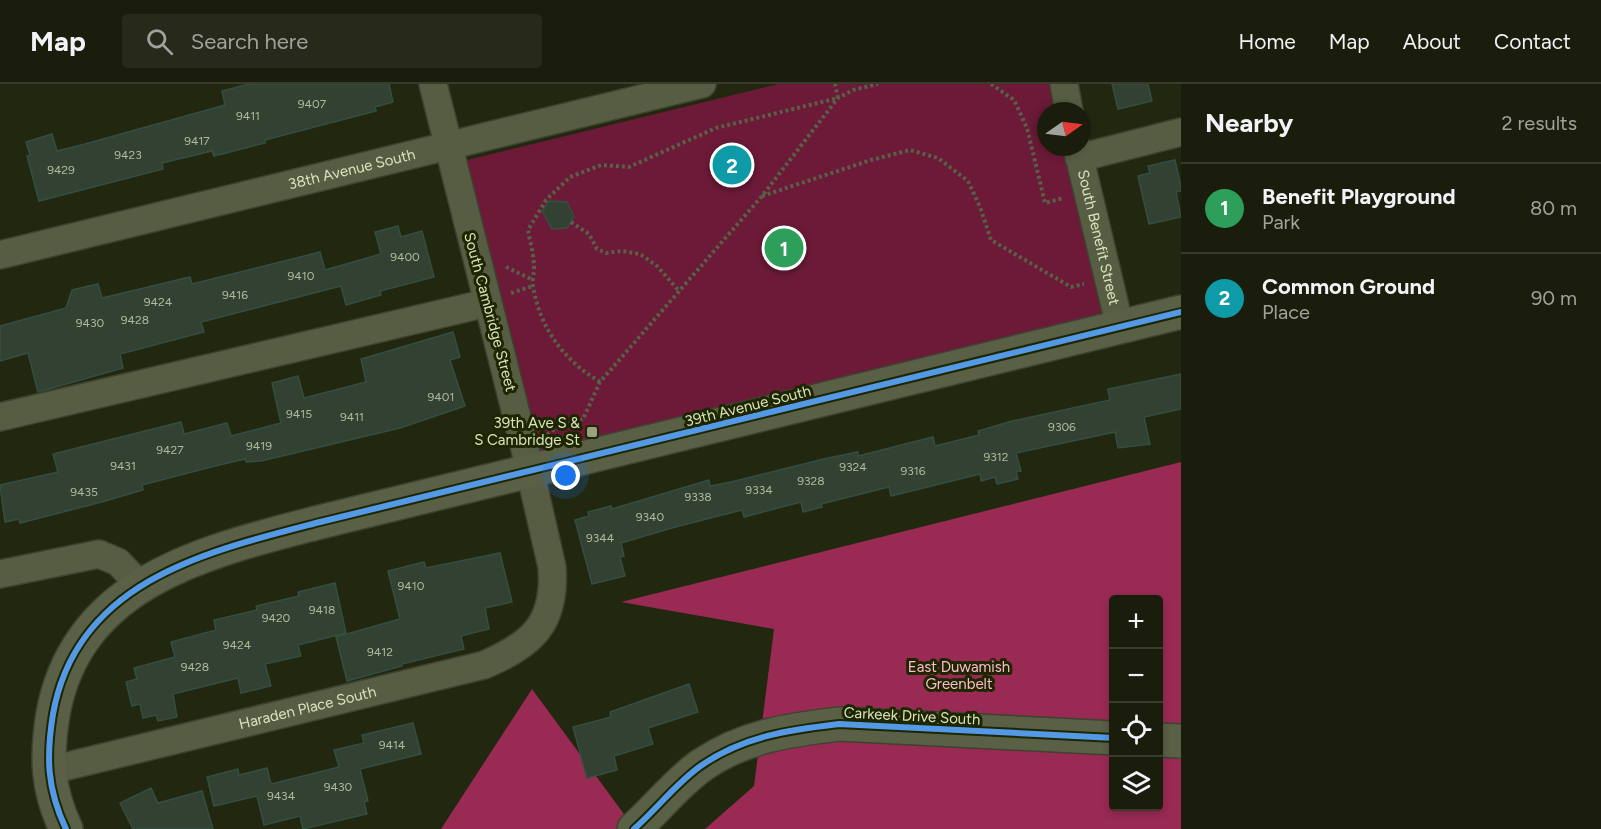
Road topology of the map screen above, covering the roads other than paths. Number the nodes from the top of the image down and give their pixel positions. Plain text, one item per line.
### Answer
1 (433, 84) edge
2 (702, 84) edge
3 (1064, 84) edge
4 (1067, 102) edge
5 (1181, 132) edge
6 (447, 146) junction
7 (1091, 149) edge
8 (1079, 156) edge
9 (0, 255) edge
10 (496, 299) junction
11 (1181, 312) edge
12 (1120, 327) junction
13 (0, 417) edge
14 (528, 458) junction
15 (1, 568) edge
16 (140, 585) junction
17 (548, 611) joint
18 (1109, 738) edge
19 (1163, 740) edge
20 (1181, 741) edge
21 (47, 771) junction
22 (66, 829) edge
23 (634, 829) edge

1 - 6 street, South Cambridge Street
2 - 6 street, 38th Avenue South
3 - 4 street
5 - 7 street
6 - 9 street, 38th Avenue South
6 - 10 street, South Cambridge Street
8 - 12 street, South Benefit Street
10 - 13 street
10 - 14 street, South Cambridge Street
11 - 12 main road, 39th Avenue South
12 - 14 main road, 39th Avenue South
14 - 16 main road, 39th Avenue South
14 - 17 street, South Cambridge Street
15 - 16 street
16 - 21 main road
17 - 21 street, Haraden Place South
18 - 23 main road, Carkeek Drive South
19 - 20 main road
21 - 22 main road

